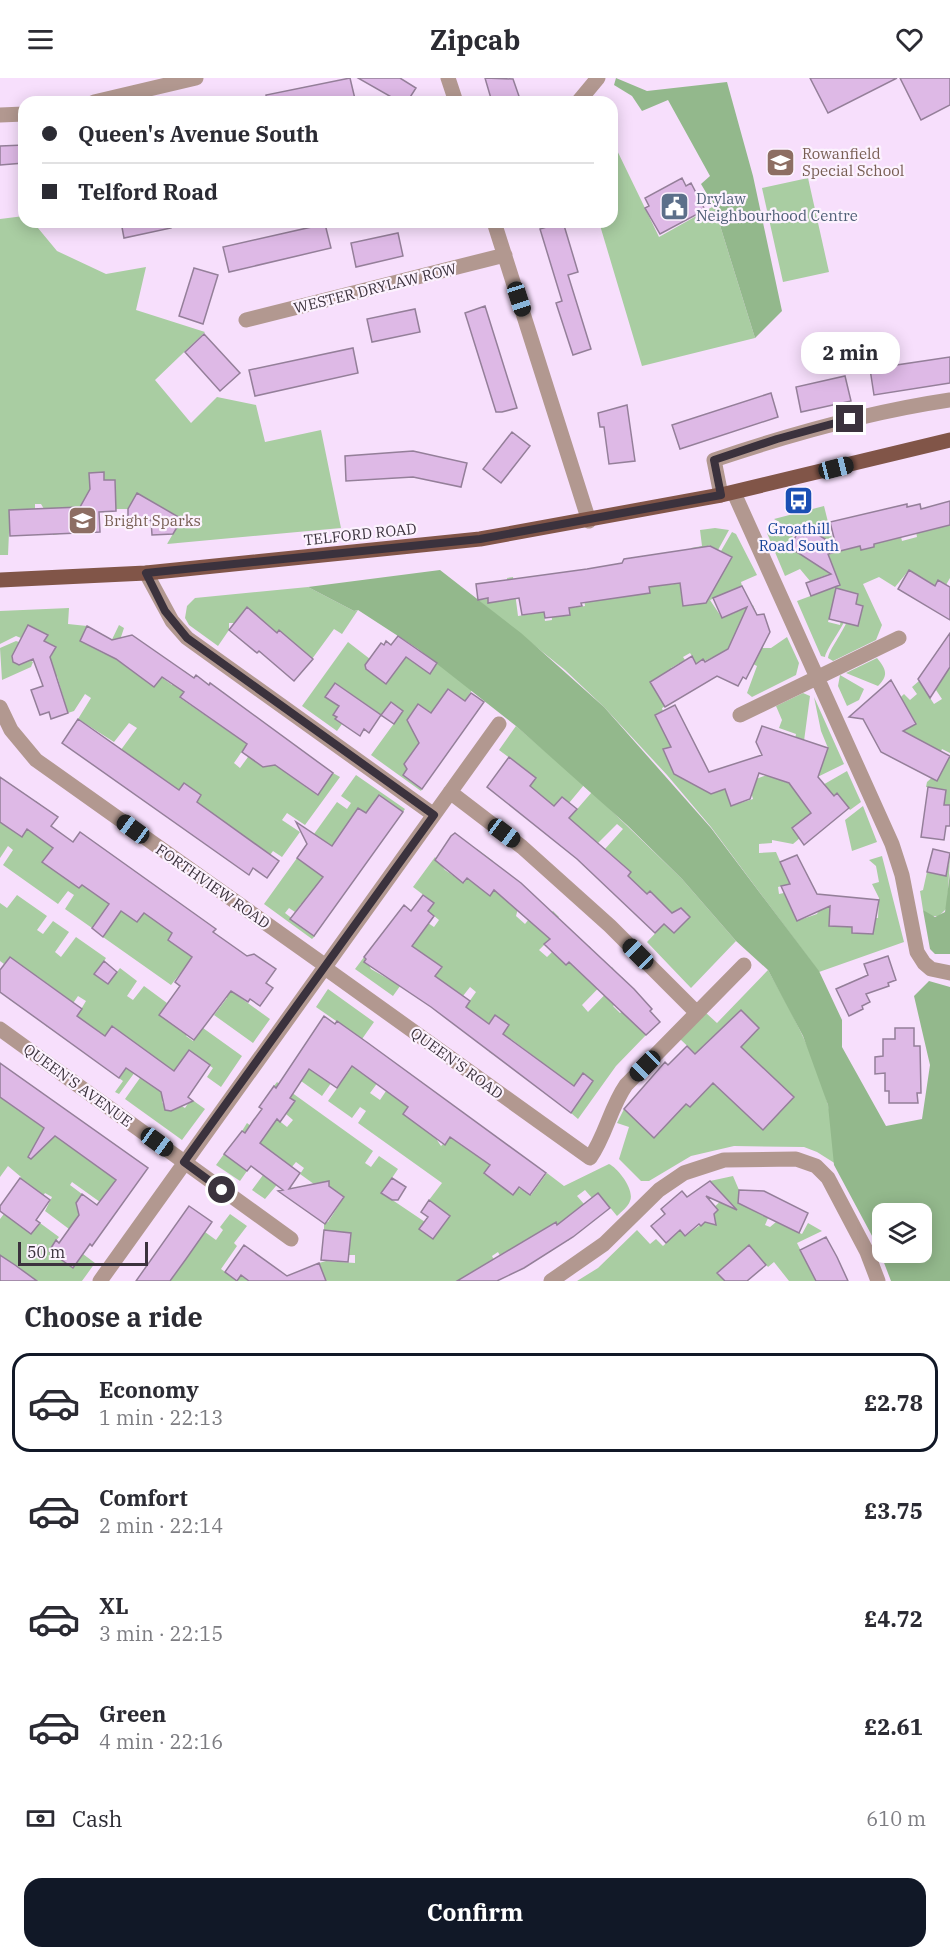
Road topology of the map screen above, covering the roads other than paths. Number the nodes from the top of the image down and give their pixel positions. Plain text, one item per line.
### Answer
1 (196, 78) edge
2 (448, 78) edge
3 (598, 78) edge
4 (133, 96) edge
5 (454, 96) edge
6 (583, 96) edge
7 (18, 114) edge
8 (0, 115) edge
9 (496, 228) edge
10 (505, 255) junction
11 (246, 320) dead end
12 (950, 400) edge
13 (950, 440) edge
14 (727, 494) junction
15 (589, 521) junction
16 (146, 573) junction
17 (0, 580) edge
18 (899, 638) dead end
19 (817, 675) junction
20 (0, 707) edge
21 (740, 715) dead end
22 (499, 723) dead end
23 (450, 792) junction
24 (434, 815) junction
25 (744, 964) dead end
26 (325, 967) junction
27 (950, 973) edge
28 (697, 1013) junction
29 (0, 1029) edge
30 (184, 1162) junction
31 (291, 1239) dead end
32 (100, 1281) edge
33 (551, 1281) edge
34 (878, 1281) edge

1 - 4 street
2 - 5 street
3 - 6 street
7 - 8 street
9 - 10 street
10 - 11 street, WESTER DRYLAW ROW
10 - 15 street
12 - 14 street
13 - 14 main road, TELFORD ROAD
14 - 15 main road, TELFORD ROAD
14 - 19 street
15 - 16 main road, TELFORD ROAD
16 - 17 main road, TELFORD ROAD
16 - 24 street
18 - 19 street
19 - 21 street
19 - 27 street
20 - 26 street, FORTHVIEW ROAD
22 - 23 street
23 - 24 street
23 - 28 street
24 - 26 street
25 - 28 street
26 - 28 street, QUEEN'S ROAD
26 - 30 street
29 - 30 street, QUEEN'S AVENUE
30 - 31 street, QUEEN'S AVENUE
30 - 32 street
33 - 34 street

